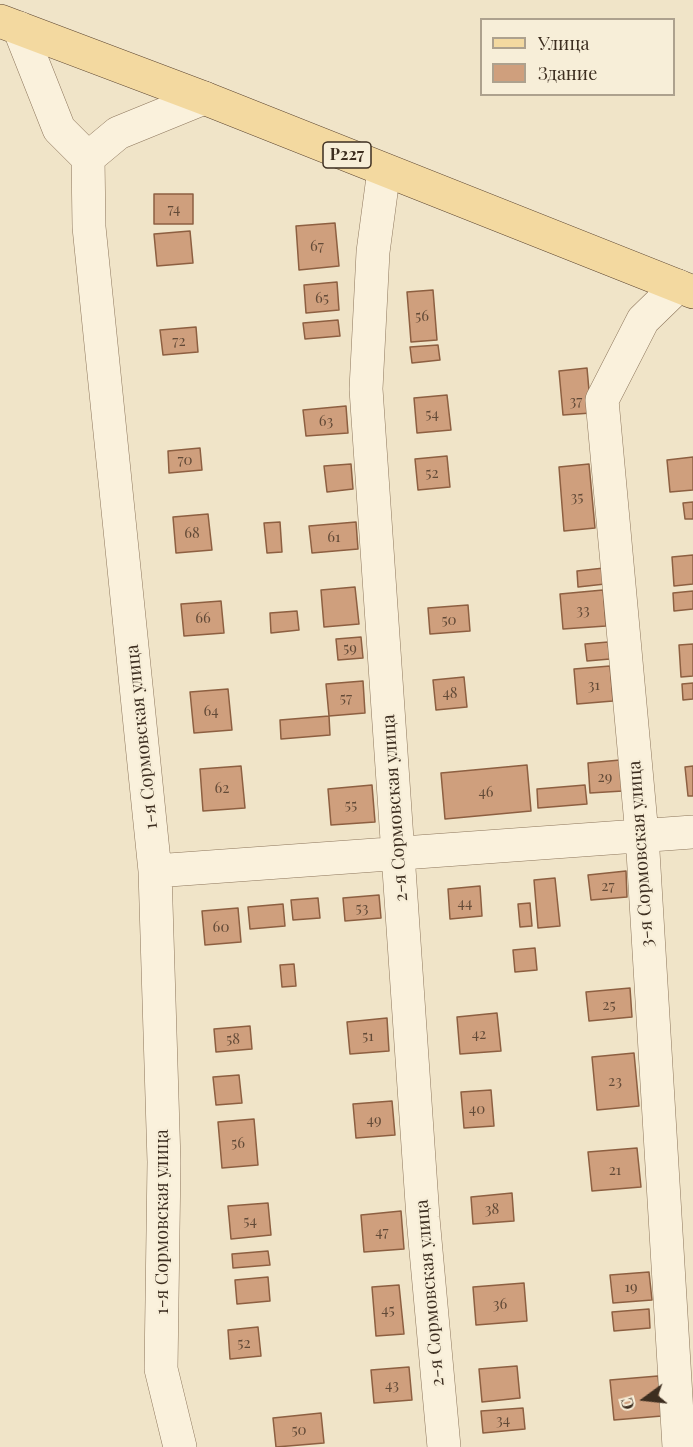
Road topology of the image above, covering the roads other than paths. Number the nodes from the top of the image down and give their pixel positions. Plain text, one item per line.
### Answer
1 (9, 24) edge
2 (204, 98) junction
3 (88, 158) junction
4 (384, 170) junction
5 (686, 289) edge
6 (693, 832) edge
7 (642, 834) junction
8 (398, 853) junction
9 (155, 871) junction
10 (693, 1445) edge
11 (180, 1447) edge
12 (444, 1447) edge
13 (679, 1447) edge

1 - 2 main road, Р227
1 - 3 street
2 - 3 street
2 - 4 main road, Р227
3 - 9 street, 1-я Сормовская улица
4 - 5 main road, Р227
4 - 8 street, 2-я Сормовская улица
5 - 7 street, 3-я Сормовская улица
6 - 7 street
7 - 8 street
7 - 13 street, 3-я Сормовская улица
8 - 9 street
8 - 12 street, 2-я Сормовская улица
9 - 11 street, 1-я Сормовская улица
10 - 13 street

